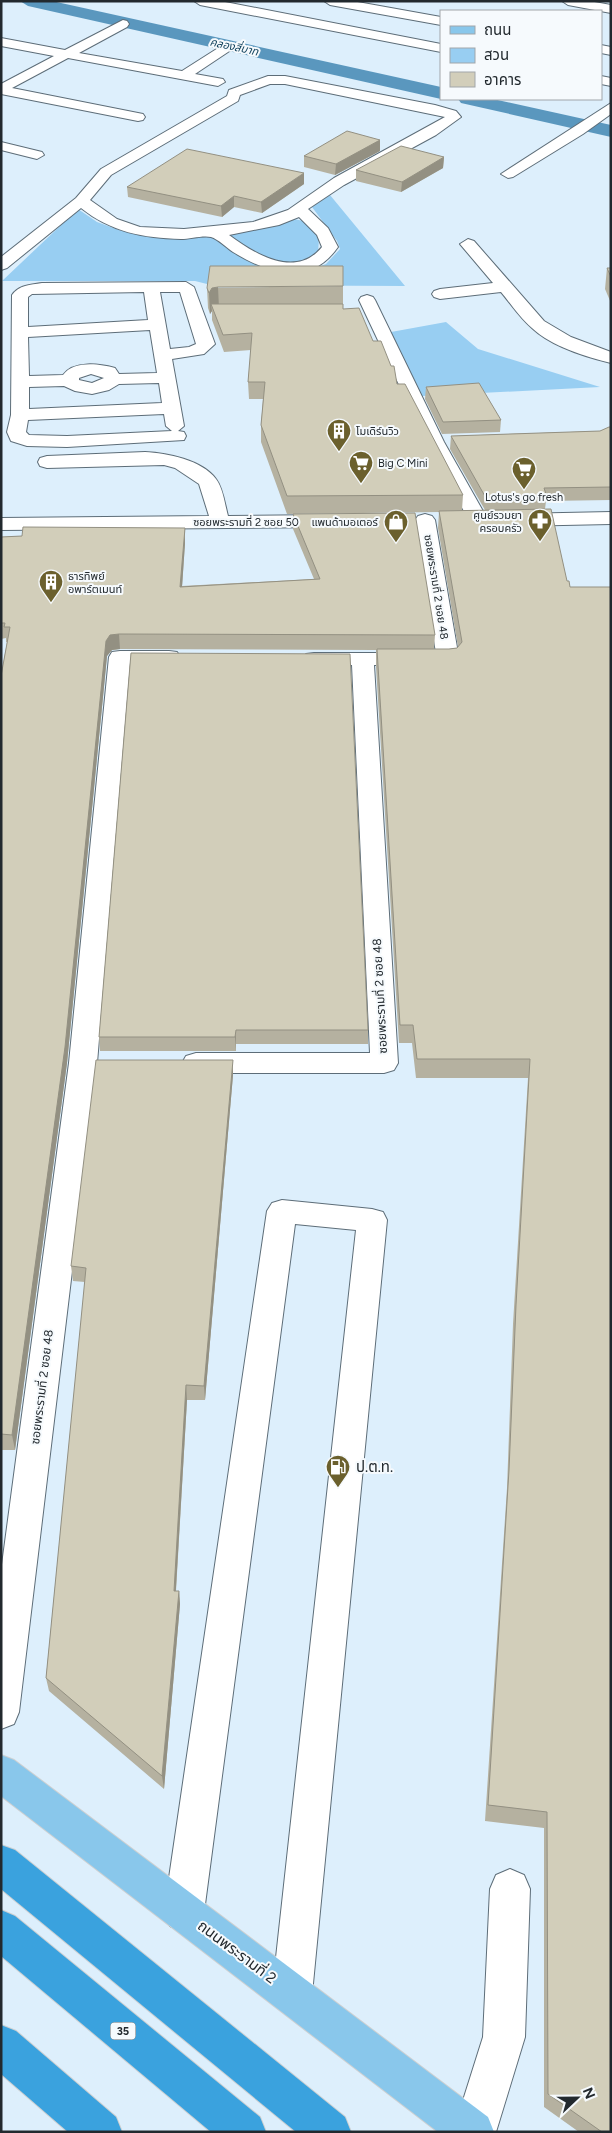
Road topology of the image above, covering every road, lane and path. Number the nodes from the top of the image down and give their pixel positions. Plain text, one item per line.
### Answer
1 (200, 1) edge
2 (330, 1) edge
3 (568, 1) edge
4 (316, 6) edge
5 (611, 9) edge
6 (294, 19) junction
7 (440, 21) edge
8 (123, 24) dead end
9 (1, 42) edge
10 (226, 47) dead end
11 (440, 48) edge
12 (68, 53) junction
13 (184, 75) junction
14 (218, 82) dead end
15 (1, 89) edge
16 (611, 107) edge
17 (138, 117) dead end
18 (1, 146) edge
19 (38, 155) dead end
20 (508, 174) dead end
21 (81, 200) junction
22 (300, 210) junction
23 (214, 232) junction
24 (468, 244) dead end
25 (1, 265) edge
26 (151, 287) junction
27 (504, 287) junction
28 (440, 294) dead end
29 (43, 309) junction
30 (354, 313) edge
31 (158, 325) junction
32 (91, 328) junction
33 (21, 332) junction
34 (163, 355) junction
35 (611, 358) edge
36 (167, 378) junction
37 (112, 379) junction
38 (70, 380) junction
39 (20, 382) junction
40 (91, 388) junction
41 (172, 408) junction
42 (90, 412) junction
43 (20, 415) junction
44 (177, 436) junction
45 (47, 462) dead end
46 (182, 464) junction
47 (611, 518) edge
48 (442, 520) junction
49 (347, 521) edge
50 (220, 522) junction
51 (1, 524) edge
52 (189, 658) edge
53 (294, 659) edge
54 (363, 660) junction
55 (171, 1063) edge
56 (1, 1712) edge
57 (1, 1773) edge
58 (1, 1864) edge
59 (510, 1889) dead end
60 (184, 1912) junction
61 (1, 1930) edge
62 (292, 1994) junction
63 (1, 2046) edge
64 (101, 2132) edge
65 (245, 2132) edge
66 (330, 2132) edge
67 (474, 2132) edge

1 - 6 street
2 - 7 street
3 - 5 street
4 - 6 street
6 - 11 street
8 - 12 street
9 - 12 street
10 - 13 street
12 - 13 street
12 - 15 street
13 - 14 street
15 - 17 street
16 - 20 street
18 - 19 street
21 - 22 street
21 - 23 street
21 - 25 street
22 - 23 street
22 - 23 street
24 - 27 street
26 - 31 street
26 - 32 street
26 - 34 street
27 - 28 street
27 - 35 street
29 - 32 street
29 - 32 street
29 - 33 street
29 - 33 street
30 - 48 street
31 - 32 street
31 - 34 street
32 - 37 street
32 - 38 street
33 - 39 street
34 - 36 street
36 - 37 street
36 - 41 street
37 - 40 street
38 - 39 street
38 - 40 street
39 - 43 street
40 - 42 street
41 - 42 street
41 - 44 street
42 - 43 street
43 - 44 street
44 - 46 street
45 - 46 street
46 - 50 street
47 - 48 street
48 - 54 street, ซอยพระรามที่ 2 ซอย 48
49 - 50 street, ซอยพระรามที่ 2 ซอย 50
50 - 51 street, ซอยพระรามที่ 2 ซอย 50
52 - 56 street, ซอยพระรามที่ 2 ซอย 48
53 - 54 street, ซอยพระรามที่ 2 ซอย 48
54 - 55 street, ซอยพระรามที่ 2 ซอย 48
57 - 60 main road, ถนนพระรามที่ 2
58 - 66 highway
59 - 67 street
60 - 62 main road, ถนนพระรามที่ 2
60 - 62 street
61 - 65 highway, 35
62 - 67 main road, ถนนพระรามที่ 2
63 - 64 highway

